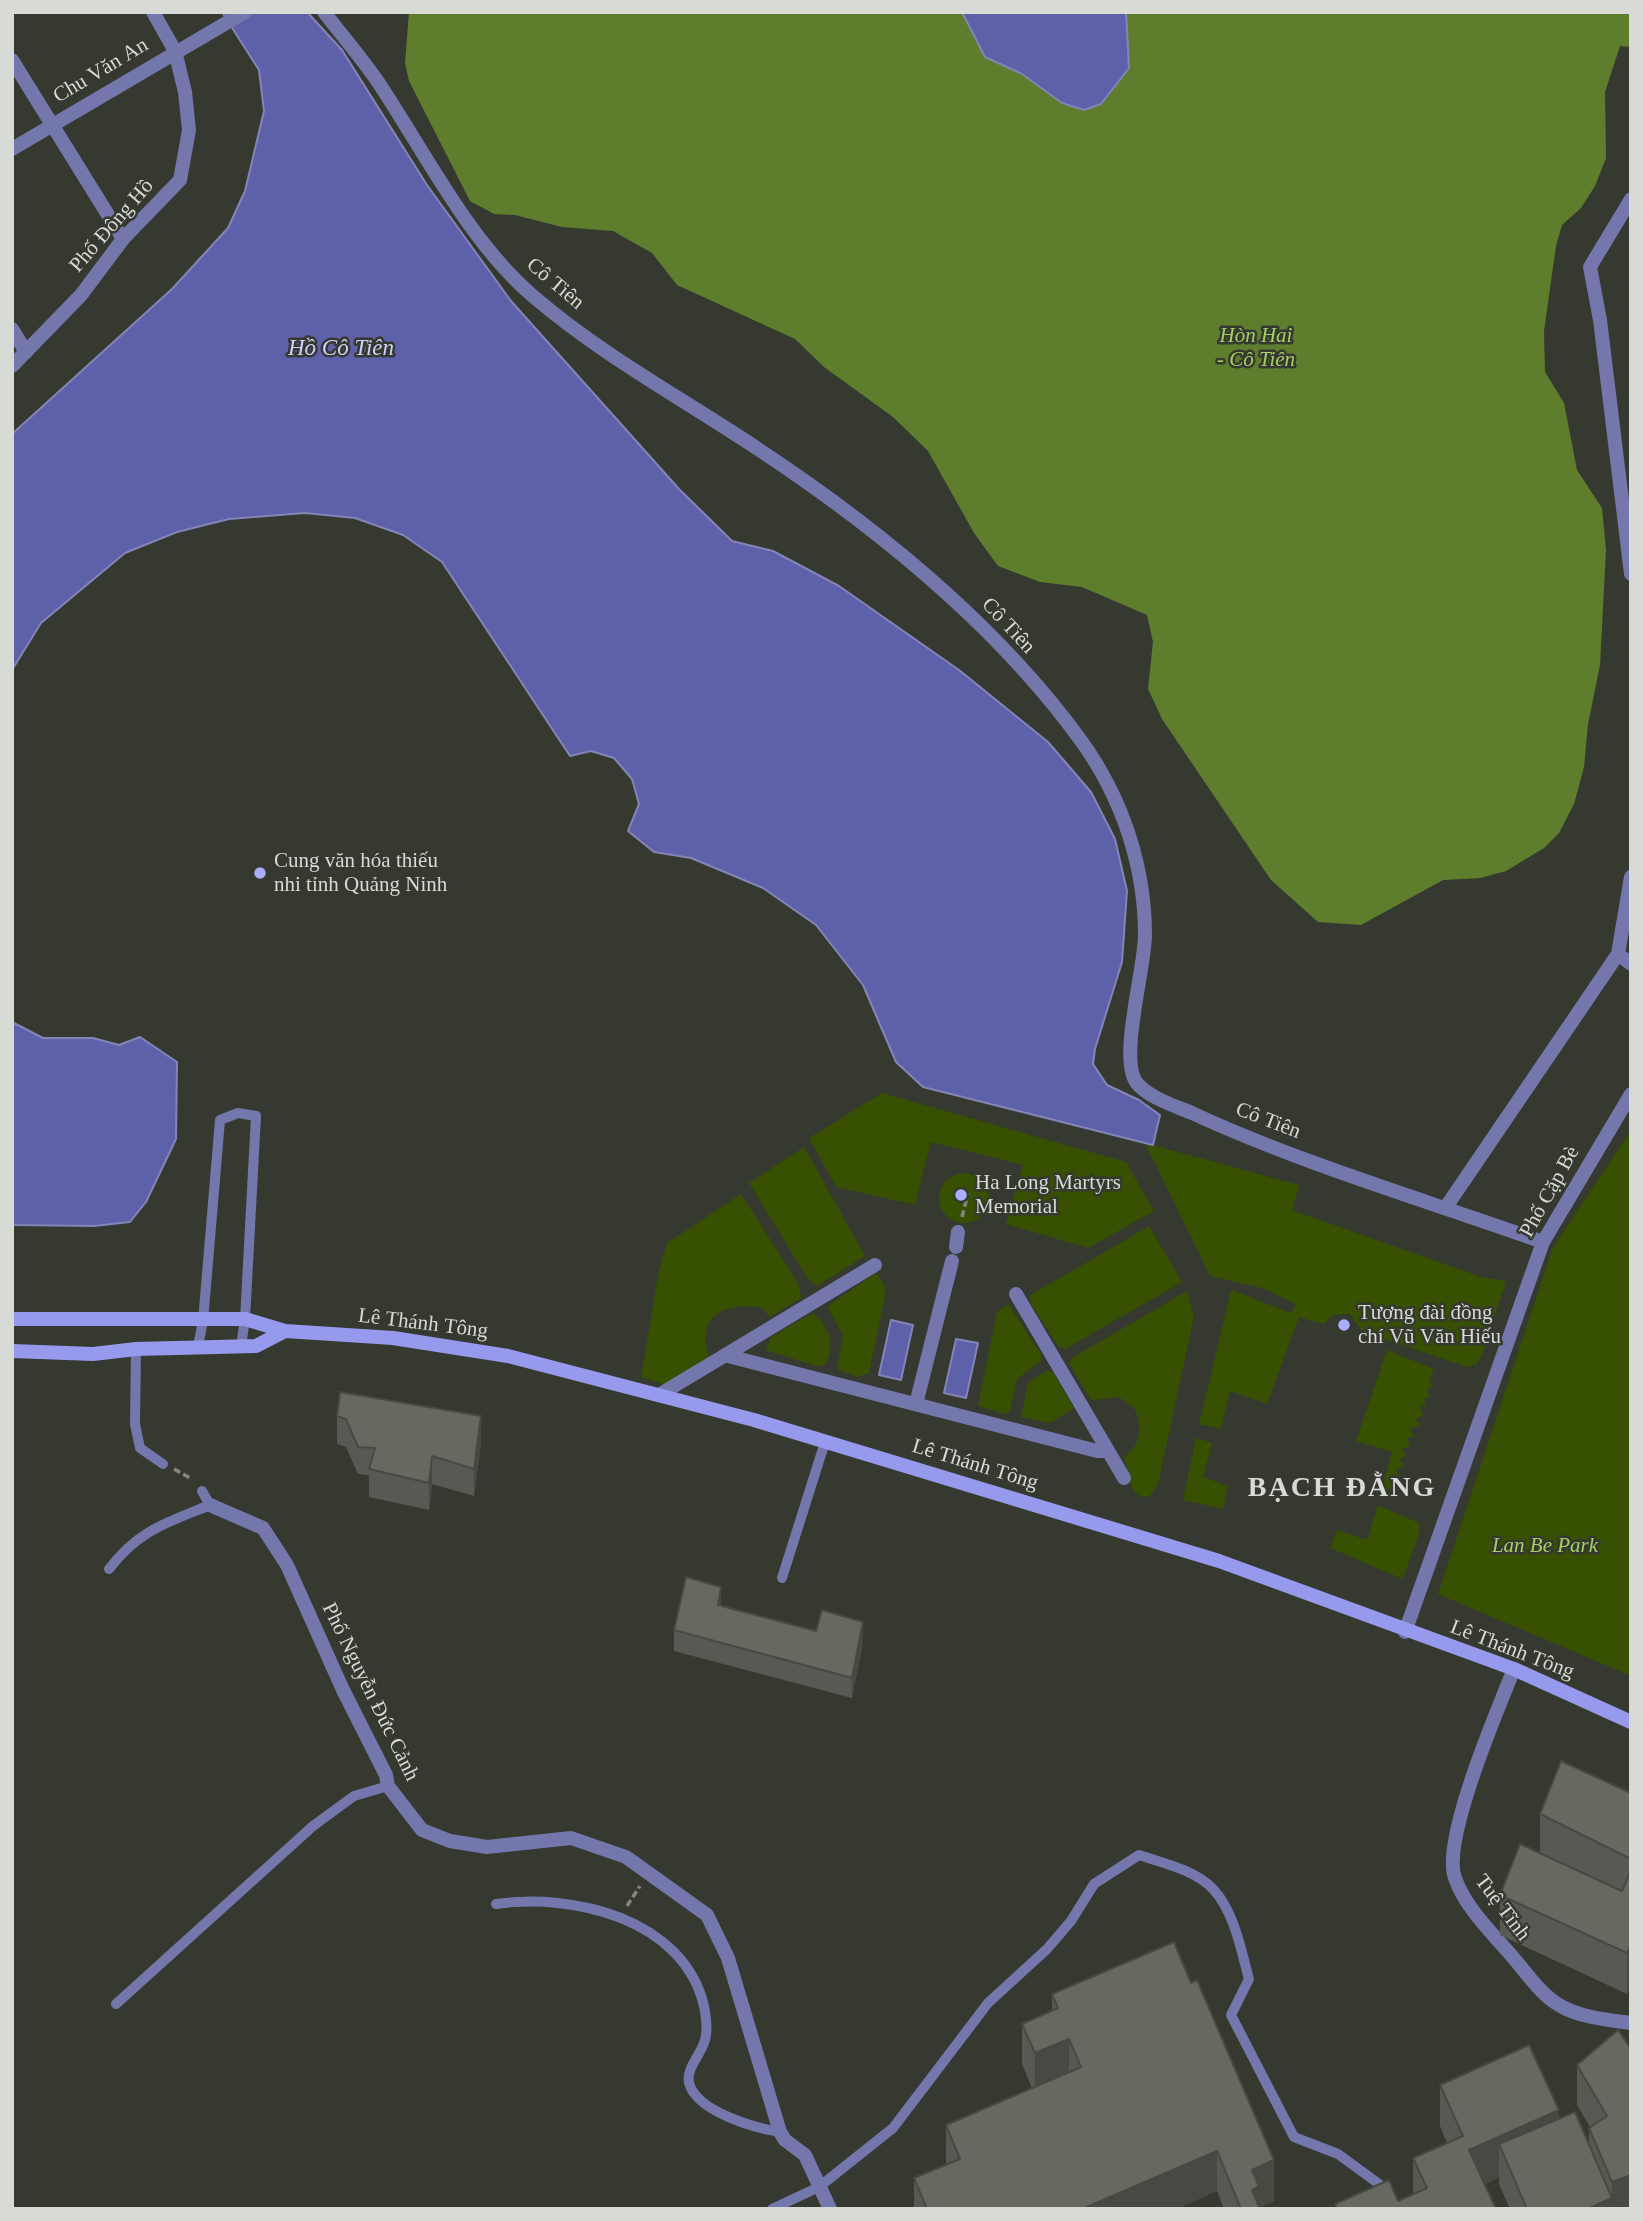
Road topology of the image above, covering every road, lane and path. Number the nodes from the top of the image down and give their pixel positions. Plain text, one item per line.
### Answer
1 (153, 12) edge
2 (245, 12) edge
3 (324, 12) edge
4 (175, 51) junction
5 (12, 60) edge
6 (53, 124) junction
7 (12, 149) edge
8 (1631, 199) edge
9 (123, 239) junction
10 (12, 329) edge
11 (26, 352) junction
12 (12, 366) edge
13 (1631, 574) edge
14 (1631, 877) edge
15 (1618, 954) junction
16 (1631, 964) edge
17 (1631, 1094) edge
18 (968, 1193) dead end
19 (1446, 1207) junction
20 (1543, 1242) junction
21 (955, 1247) joint
22 (875, 1265) dead end
23 (1016, 1294) dead end
24 (12, 1319) edge
25 (246, 1319) junction
26 (203, 1321) junction
27 (285, 1331) junction
28 (198, 1346) junction
29 (241, 1346) junction
30 (136, 1349) junction
31 (12, 1351) edge
32 (728, 1356) junction
33 (659, 1395) junction
34 (916, 1404) junction
35 (825, 1441) junction
36 (1107, 1451) junction
37 (163, 1464) joint
38 (1124, 1478) dead end
39 (202, 1491) joint
40 (210, 1505) junction
41 (110, 1569) dead end
42 (782, 1578) dead end
43 (1405, 1632) junction
44 (1514, 1669) junction
45 (1631, 1722) edge
46 (388, 1786) junction
47 (649, 1872) junction
48 (496, 1904) dead end
49 (619, 1918) junction
50 (116, 2004) dead end
51 (1631, 2023) edge
52 (780, 2132) junction
53 (1379, 2185) edge
54 (819, 2187) junction
55 (772, 2209) edge
56 (830, 2209) edge

1 - 4 street, Phố Đông Hồ
2 - 4 street, Chu Văn An
3 - 19 street, Cô Tiên
4 - 6 street, Chu Văn An
4 - 9 street, Phố Đông Hồ
5 - 6 street
6 - 7 street, Chu Văn An
6 - 9 street
8 - 13 street
9 - 11 street, Phố Đông Hồ
10 - 11 street
11 - 12 street, Phố Đông Hồ
14 - 15 street
15 - 16 street
15 - 19 street
17 - 20 street, Phố Cặp Bè
18 - 21 path
19 - 20 street, Cô Tiên
20 - 43 street, Phố Cặp Bè
21 - 34 street
22 - 32 street
23 - 36 street
24 - 26 main road, Lê Thánh Tông
25 - 26 main road, Lê Thánh Tông
25 - 26 lane
25 - 27 main road, Lê Thánh Tông
25 - 29 lane
26 - 28 lane
27 - 29 main road, Lê Thánh Tông
27 - 33 main road, Lê Thánh Tông
28 - 29 main road, Lê Thánh Tông
28 - 30 main road, Lê Thánh Tông
30 - 31 main road, Lê Thánh Tông
30 - 37 lane
32 - 33 street
32 - 34 street
33 - 35 main road, Lê Thánh Tông
34 - 36 street
35 - 42 lane
35 - 43 main road, Lê Thánh Tông
36 - 38 street
37 - 39 path
39 - 40 lane
40 - 41 lane
40 - 46 street, Phố Nguyễn Đức Cảnh
43 - 44 main road, Lê Thánh Tông
44 - 45 main road, Lê Thánh Tông
44 - 51 street, Tuệ Tĩnh
46 - 47 street, Phố Nguyễn Đức Cảnh
46 - 50 lane
47 - 49 path
47 - 52 street, Phố Nguyễn Đức Cảnh
48 - 49 lane
49 - 52 lane
52 - 54 street
53 - 54 lane
54 - 55 lane
54 - 56 street

